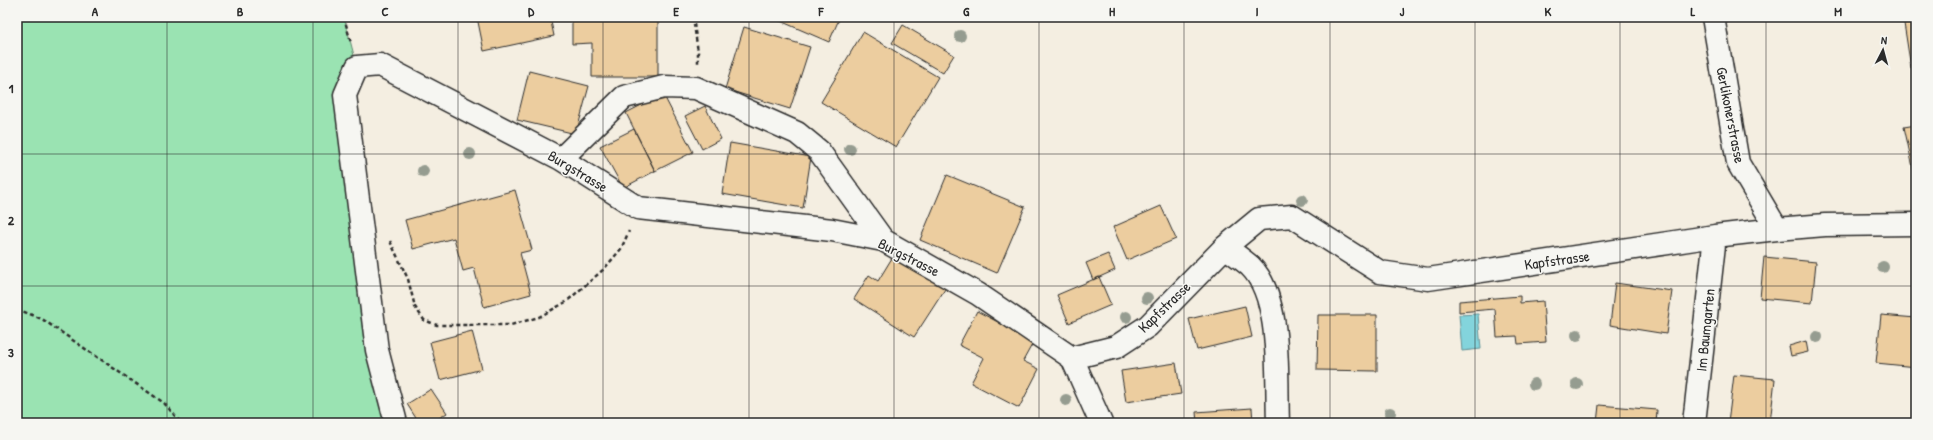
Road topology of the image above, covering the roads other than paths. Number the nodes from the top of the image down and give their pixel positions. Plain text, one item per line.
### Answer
1 (1713, 17) edge
2 (561, 159) junction
3 (1916, 224) edge
4 (1777, 229) junction
5 (1715, 236) junction
6 (883, 240) junction
7 (1225, 247) junction
8 (1072, 358) junction
9 (396, 423) edge
10 (1101, 423) edge
11 (1278, 423) edge
12 (1694, 423) edge

1 - 4 street, Gerlikonerstrasse
2 - 6 street, Burgstrasse
2 - 6 street
2 - 9 street, Burgstrasse
3 - 4 street, Kapfstrasse
4 - 5 street, Kapfstrasse
5 - 7 street, Kapfstrasse
5 - 12 street, Im Baumgarten
6 - 8 street, Burgstrasse
7 - 8 street, Kapfstrasse
7 - 11 street
8 - 10 street

